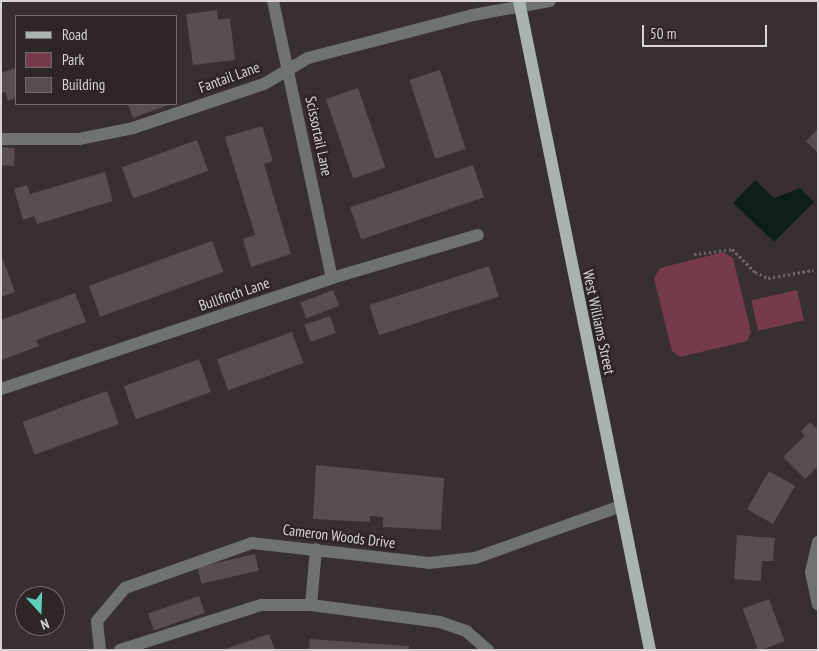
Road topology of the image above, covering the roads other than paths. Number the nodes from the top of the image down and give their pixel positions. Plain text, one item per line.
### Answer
1 (273, 1) edge
2 (550, 1) edge
3 (520, 4) edge
4 (288, 67) junction
5 (1, 139) edge
6 (478, 235) dead end
7 (332, 278) junction
8 (1, 389) edge
9 (621, 506) junction
10 (818, 542) edge
11 (316, 549) junction
12 (818, 604) edge
13 (311, 605) junction
14 (100, 650) edge
15 (120, 650) edge
16 (488, 650) edge
17 (650, 650) edge

1 - 4 street, Scissortail Lane
2 - 3 street, Fantail Lane
3 - 4 street, Fantail Lane
3 - 9 main road, West Williams Street
4 - 5 street, Fantail Lane
4 - 7 street, Scissortail Lane
6 - 7 street, Bullfinch Lane
7 - 8 street, Bullfinch Lane
9 - 11 street, Cameron Woods Drive
9 - 17 main road, West Williams Street
10 - 12 street
11 - 13 street
11 - 14 street, Cameron Woods Drive
13 - 15 street
13 - 16 street

